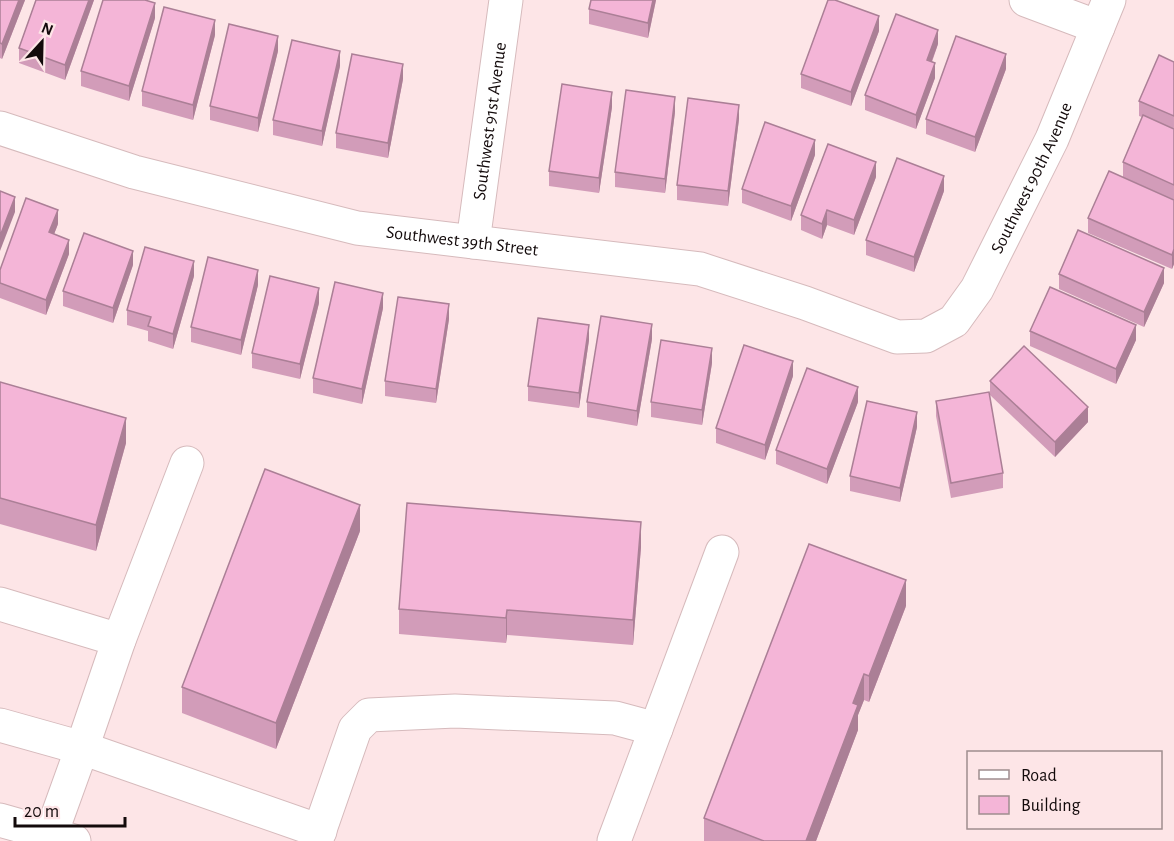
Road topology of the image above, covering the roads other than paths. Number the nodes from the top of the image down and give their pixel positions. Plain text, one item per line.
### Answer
1 (506, 0) edge
2 (1026, 0) edge
3 (1103, 14) edge
4 (0, 128) edge
5 (473, 242) junction
6 (926, 336) joint
7 (187, 463) dead end
8 (722, 552) dead end
9 (0, 604) edge
10 (119, 640) junction
11 (0, 725) edge
12 (656, 729) junction
13 (82, 748) junction
14 (0, 820) edge
15 (318, 836) edge
16 (62, 838) edge
17 (614, 841) edge

1 - 5 street, Southwest 91st Avenue
2 - 3 street
3 - 6 street, Southwest 90th Avenue
4 - 5 street, Southwest 39th Street
5 - 6 street, Southwest 39th Street
7 - 10 street
8 - 12 street
9 - 10 street
10 - 13 street
11 - 13 street
12 - 15 street
12 - 17 street
13 - 15 street
13 - 16 street
14 - 16 street

